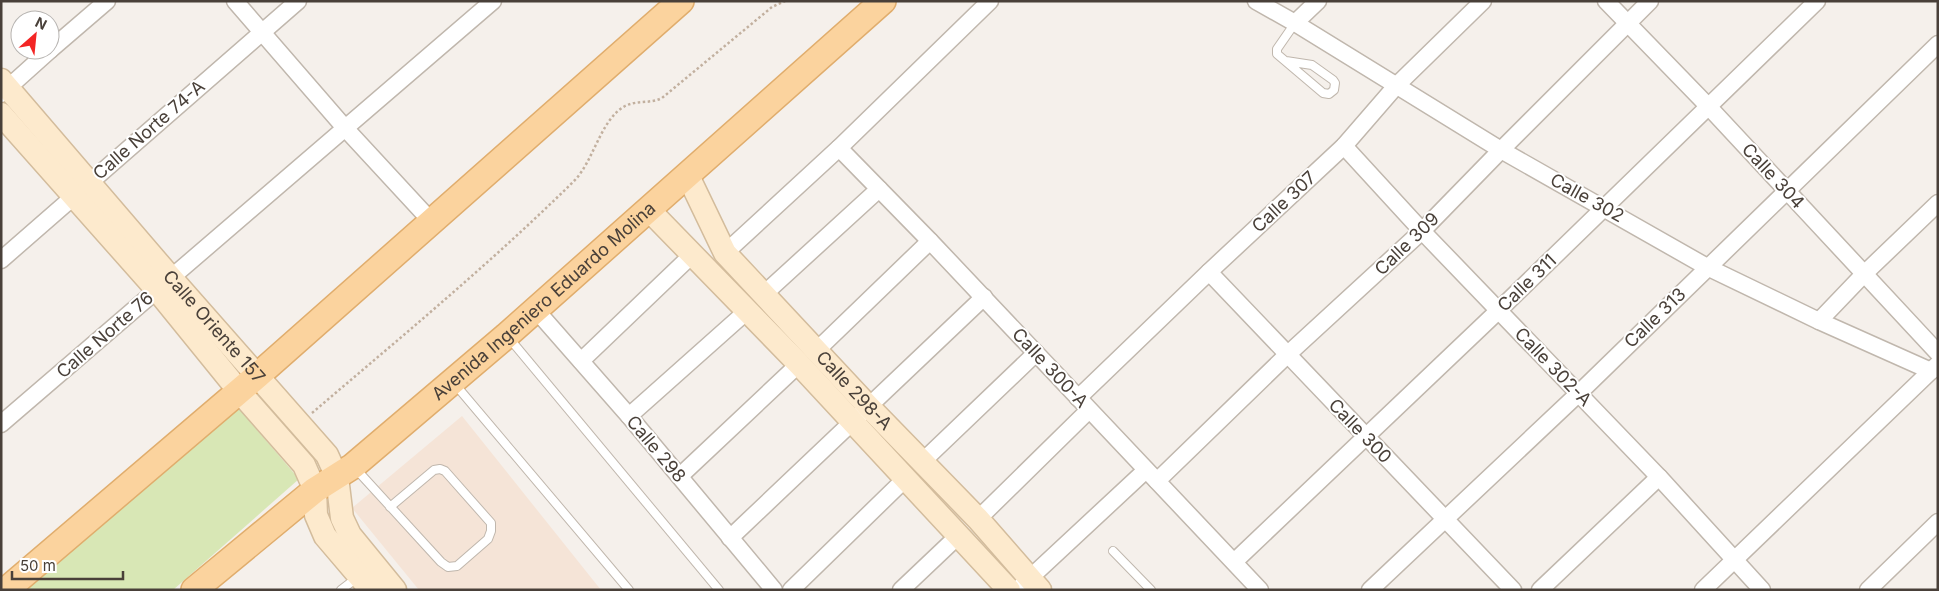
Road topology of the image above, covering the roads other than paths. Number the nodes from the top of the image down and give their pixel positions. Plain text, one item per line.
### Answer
1 (107, 1) edge
2 (235, 1) edge
3 (298, 1) edge
4 (493, 1) edge
5 (681, 1) edge
6 (883, 1) edge
7 (990, 1) edge
8 (1256, 1) edge
9 (1318, 1) edge
10 (1484, 1) edge
11 (1606, 1) edge
12 (1650, 1) edge
13 (1817, 1) edge
14 (1295, 23) junction
15 (1627, 23) junction
16 (262, 33) junction
17 (60, 41) edge
18 (1938, 44) edge
19 (37, 60) edge
20 (1286, 61) junction
21 (1396, 86) junction
22 (3, 87) edge
23 (1708, 106) junction
24 (1, 114) edge
25 (345, 128) junction
26 (1344, 146) junction
27 (839, 148) junction
28 (1501, 150) junction
29 (688, 176) junction
30 (82, 189) junction
31 (879, 189) junction
32 (1786, 190) junction
33 (1938, 204) edge
34 (1604, 208) junction
35 (649, 210) junction
36 (431, 221) junction
37 (1422, 231) junction
38 (930, 241) junction
39 (725, 253) junction
40 (693, 254) junction
41 (1, 260) edge
42 (1708, 267) junction
43 (1209, 272) junction
44 (1864, 274) junction
45 (164, 284) junction
46 (763, 295) junction
47 (984, 297) junction
48 (536, 310) junction
49 (1498, 311) junction
50 (747, 312) junction
51 (1819, 321) junction
52 (506, 336) junction
53 (1036, 353) junction
54 (1938, 353) edge
55 (1287, 356) junction
56 (808, 358) junction
57 (581, 361) junction
58 (1934, 368) edge
59 (453, 381) junction
60 (248, 383) junction
61 (1579, 393) junction
62 (1083, 404) junction
63 (868, 406) junction
64 (629, 416) junction
65 (851, 422) junction
66 (1, 424) edge
67 (1367, 437) junction
68 (922, 462) junction
69 (345, 471) junction
70 (1152, 475) junction
71 (680, 476) junction
72 (1659, 477) junction
73 (905, 479) junction
74 (316, 490) junction
75 (390, 507) junction
76 (978, 519) junction
77 (1445, 520) junction
78 (1938, 522) edge
79 (959, 535) junction
80 (730, 538) junction
81 (1113, 551) dead end
82 (1733, 560) junction
83 (1234, 562) junction
84 (7, 582) edge
85 (365, 583) edge
86 (1028, 586) edge
87 (194, 590) edge
88 (341, 590) edge
89 (396, 590) edge
90 (629, 590) edge
91 (719, 590) edge
92 (774, 590) edge
93 (791, 590) edge
94 (901, 590) edge
95 (1009, 590) edge
96 (1151, 590) edge
97 (1260, 590) edge
98 (1370, 590) edge
99 (1512, 590) edge
100 (1540, 590) edge
101 (1703, 590) edge
102 (1762, 590) edge
103 (1868, 590) edge

1 - 17 street
2 - 16 street
3 - 16 street, Calle Norte 74-A
4 - 25 street, Calle Norte 76
5 - 36 main road
6 - 29 main road, Avenida Ingeniero Eduardo Molina
7 - 27 street
8 - 14 street, Calle 302
9 - 14 street
10 - 21 street, Calle 307
11 - 15 street, Calle 304
12 - 15 street, Calle 309
13 - 23 street, Calle 311
14 - 20 lane
14 - 21 street, Calle 302
15 - 23 street, Calle 304
15 - 28 street, Calle 309
16 - 25 street
16 - 30 street, Calle Norte 74-A
18 - 32 street, Calle 313
19 - 22 street
20 - 20 lane
21 - 26 street, Calle 307
21 - 28 street, Calle 302
22 - 30 street, Calle Oriente 157
23 - 32 street, Calle 304
23 - 34 street, Calle 311
24 - 30 street, Calle Oriente 157
25 - 36 street
25 - 45 street, Calle Norte 76
26 - 37 street, Calle 302-A
26 - 43 street, Calle 307
27 - 31 street, Calle 300-A
27 - 39 street
28 - 34 street, Calle 302
28 - 37 street, Calle 309
29 - 35 main road, Avenida Ingeniero Eduardo Molina
29 - 39 street, Calle 298-A
30 - 41 street, Calle Norte 74-A
30 - 45 street, Calle Oriente 157
31 - 38 street, Calle 300-A
31 - 46 street
32 - 42 street, Calle 313
32 - 44 street, Calle 304
33 - 44 street
34 - 42 street, Calle 302
34 - 49 street, Calle 311
35 - 40 street, Calle 298-A
35 - 48 main road, Avenida Ingeniero Eduardo Molina
36 - 60 main road
37 - 49 street, Calle 302-A
37 - 55 street, Calle 309
38 - 47 street, Calle 300-A
38 - 56 street
39 - 46 street, Calle 298-A
40 - 50 street, Calle 298-A
40 - 57 street
42 - 51 street, Calle 302
42 - 61 street, Calle 313
43 - 55 street, Calle 300
43 - 62 street, Calle 307
44 - 51 street
44 - 54 street, Calle 304
45 - 60 street, Calle Oriente 157
45 - 66 street, Calle Norte 76
46 - 56 street, Calle 298-A
47 - 53 street, Calle 300-A
47 - 63 street
48 - 52 main road, Avenida Ingeniero Eduardo Molina
48 - 57 street, Calle 298
49 - 61 street, Calle 302-A
49 - 67 street, Calle 311
50 - 56 street, Calle 298-A
50 - 64 street
51 - 58 street, Calle 302
52 - 59 main road, Avenida Ingeniero Eduardo Molina
52 - 91 lane
53 - 62 street, Calle 300-A
53 - 68 street
55 - 67 street, Calle 300
55 - 70 street, Calle 309
56 - 63 street, Calle 298-A
56 - 65 street, Calle 298-A
56 - 71 street
57 - 64 street, Calle 298
58 - 82 street
59 - 69 main road, Avenida Ingeniero Eduardo Molina
59 - 90 lane
60 - 69 street, Calle Oriente 157
60 - 74 street, Calle Oriente 157
60 - 84 main road
61 - 72 street, Calle 302-A
61 - 77 street, Calle 313
62 - 70 street, Calle 300-A
62 - 76 street, Calle 307
63 - 65 street
63 - 68 street, Calle 298-A
64 - 71 street, Calle 298
65 - 73 street, Calle 298-A
65 - 80 street
67 - 77 street, Calle 300
67 - 83 street, Calle 311
68 - 76 street, Calle 298-A
69 - 74 main road, Avenida Ingeniero Eduardo Molina
69 - 75 lane
69 - 89 street, Calle Oriente 157
70 - 83 street, Calle 300-A
70 - 86 street, Calle 309
71 - 80 street, Calle 298
72 - 82 street, Calle 302-A
72 - 100 street
73 - 79 street, Calle 298-A
73 - 93 street
74 - 85 street, Calle Oriente 157
74 - 87 main road, Avenida Ingeniero Eduardo Molina
75 - 75 lane
76 - 86 street, Calle 298-A
77 - 98 street, Calle 313
77 - 99 street, Calle 300
78 - 103 street
79 - 94 street
79 - 95 street, Calle 298-A
80 - 92 street, Calle 298
81 - 96 lane
82 - 101 street
82 - 102 street, Calle 302-A
83 - 97 street, Calle 300-A
85 - 88 lane

